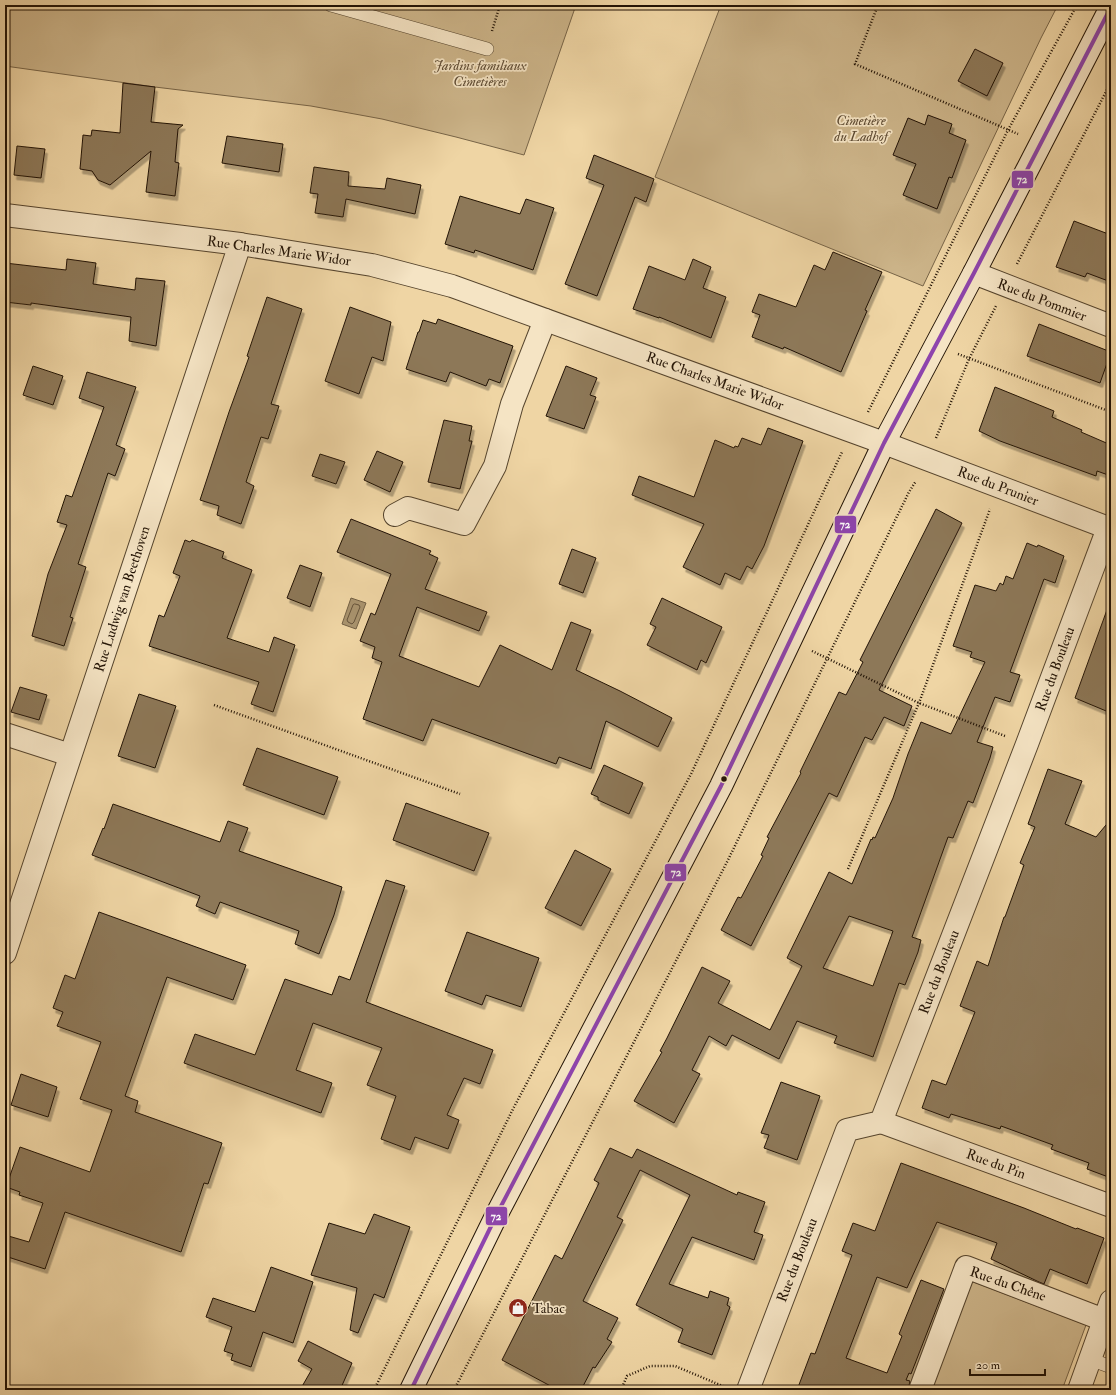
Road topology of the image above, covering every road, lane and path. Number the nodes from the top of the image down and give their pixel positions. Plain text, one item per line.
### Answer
1 (330, 5) edge
2 (500, 5) edge
3 (878, 5) edge
4 (1077, 5) edge
5 (1111, 6) edge
6 (487, 49) joint
7 (1111, 82) edge
8 (1008, 130) junction
9 (1041, 144) junction
10 (5, 215) edge
11 (240, 244) junction
12 (974, 273) junction
13 (1006, 286) junction
14 (546, 320) junction
15 (1111, 326) edge
16 (935, 346) junction
17 (969, 358) junction
18 (1111, 412) edge
19 (850, 430) junction
20 (884, 443) junction
21 (931, 460) junction
22 (998, 486) junction
23 (395, 516) dead end
24 (1109, 529) edge
25 (790, 640) junction
26 (827, 658) junction
27 (919, 703) junction
28 (214, 704) dead end
29 (5, 734) edge
30 (1027, 744) junction
31 (70, 755) junction
32 (460, 794) dead end
33 (848, 869) dead end
34 (5, 953) edge
35 (881, 1122) junction
36 (1111, 1206) edge
37 (1108, 1310) edge
38 (1090, 1359) junction
39 (1111, 1367) edge
40 (726, 1387) dead end
41 (374, 1390) edge
42 (411, 1390) edge
43 (454, 1390) edge
44 (621, 1390) edge
45 (748, 1390) edge
46 (920, 1390) edge
47 (1079, 1390) edge

1 - 6 lane
2 - 6 path
3 - 8 path
4 - 8 path
5 - 9 street
7 - 13 path
8 - 9 path
8 - 19 path
9 - 12 street
10 - 11 street, Rue Charles Marie Widor
11 - 14 street, Rue Charles Marie Widor
11 - 31 street, Rue Ludwig van Beethoven
12 - 13 street, Rue du Pommier
12 - 16 street
13 - 15 street, Rue du Pommier
13 - 17 path
14 - 19 street, Rue Charles Marie Widor
14 - 23 street
16 - 17 path
16 - 20 street
17 - 18 path
17 - 21 path
19 - 20 street, Rue Charles Marie Widor
19 - 41 path
20 - 21 street, Rue du Prunier
20 - 25 street
21 - 22 street, Rue du Prunier
21 - 26 path
22 - 24 street, Rue du Prunier
22 - 27 path
24 - 30 street, Rue du Bouleau
25 - 26 path
25 - 42 street
26 - 27 path
26 - 43 path
27 - 30 path
27 - 33 path
28 - 32 path
29 - 31 street
30 - 35 street, Rue du Bouleau
31 - 34 street, Rue Ludwig van Beethoven
35 - 36 street, Rue du Pin
35 - 45 street, Rue du Bouleau
37 - 38 street, Rue du Chêne
37 - 46 street, Rue du Chêne
38 - 39 lane
38 - 47 street, Rue du Chêne
40 - 44 path

